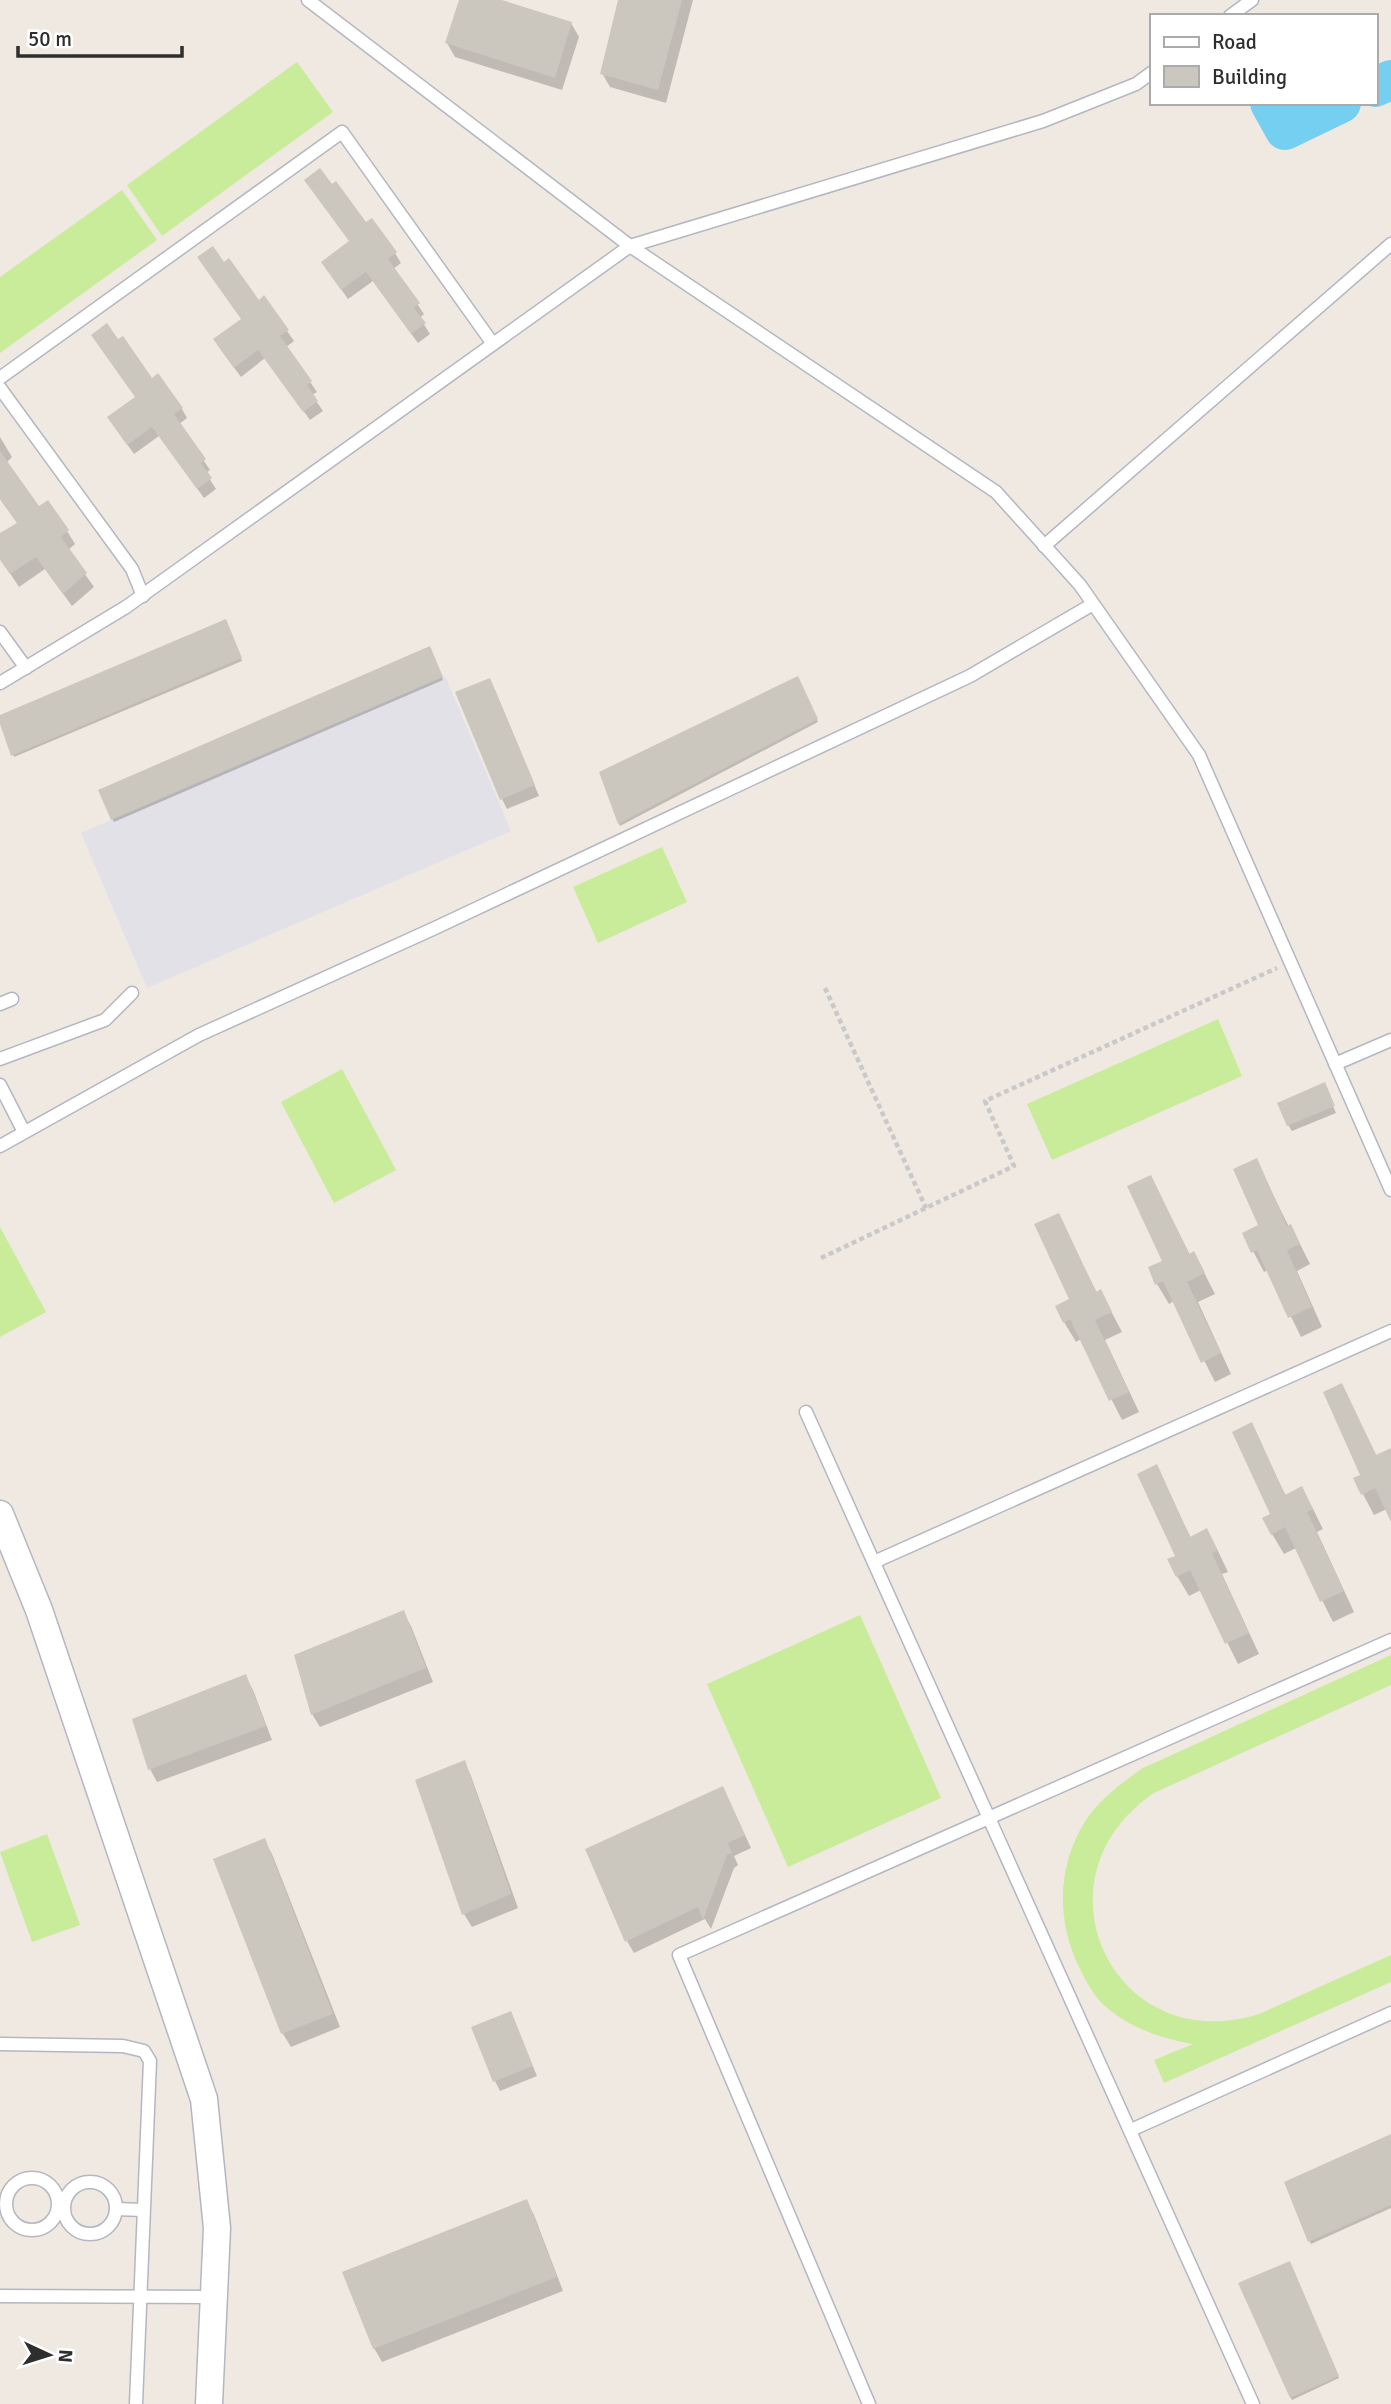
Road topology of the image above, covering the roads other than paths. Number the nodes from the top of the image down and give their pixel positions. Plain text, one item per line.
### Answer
1 (308, 0) edge
2 (1252, 0) edge
3 (1233, 14) edge
4 (1150, 74) edge
5 (1391, 244) edge
6 (630, 246) junction
7 (493, 344) junction
8 (0, 378) edge
9 (0, 388) edge
10 (1044, 546) junction
11 (142, 596) junction
12 (1093, 604) junction
13 (0, 632) edge
14 (26, 668) junction
15 (0, 683) edge
16 (132, 993) dead end
17 (1391, 1040) edge
18 (0, 1059) edge
19 (1335, 1064) junction
20 (0, 1085) edge
21 (24, 1132) junction
22 (0, 1146) edge
23 (1391, 1190) edge
24 (1391, 1331) edge
25 (806, 1412) dead end
26 (0, 1514) edge
27 (874, 1562) junction
28 (1391, 1640) edge
29 (990, 1818) junction
30 (1391, 2013) edge
31 (0, 2044) edge
32 (1131, 2130) junction
33 (116, 2210) junction
34 (143, 2210) junction
35 (0, 2296) edge
36 (141, 2297) junction
37 (214, 2297) junction
38 (136, 2404) edge
39 (209, 2404) edge
40 (869, 2404) edge
41 (1254, 2404) edge

1 - 6 lane
2 - 3 lane
4 - 6 lane
5 - 10 lane
6 - 7 lane
6 - 10 lane
7 - 8 lane
7 - 11 lane
9 - 11 lane
10 - 12 lane
11 - 14 lane
12 - 19 lane
12 - 21 lane
13 - 14 lane
14 - 15 lane
16 - 18 lane
17 - 19 lane
19 - 23 lane
20 - 21 lane
21 - 22 lane
24 - 27 lane
25 - 27 lane
26 - 37 street
27 - 29 lane
28 - 29 lane
29 - 32 lane
29 - 40 lane
30 - 32 lane
31 - 34 lane
32 - 41 lane
33 - 33 lane
33 - 34 lane
34 - 36 lane
35 - 36 lane
36 - 37 lane
36 - 38 lane
37 - 39 street

